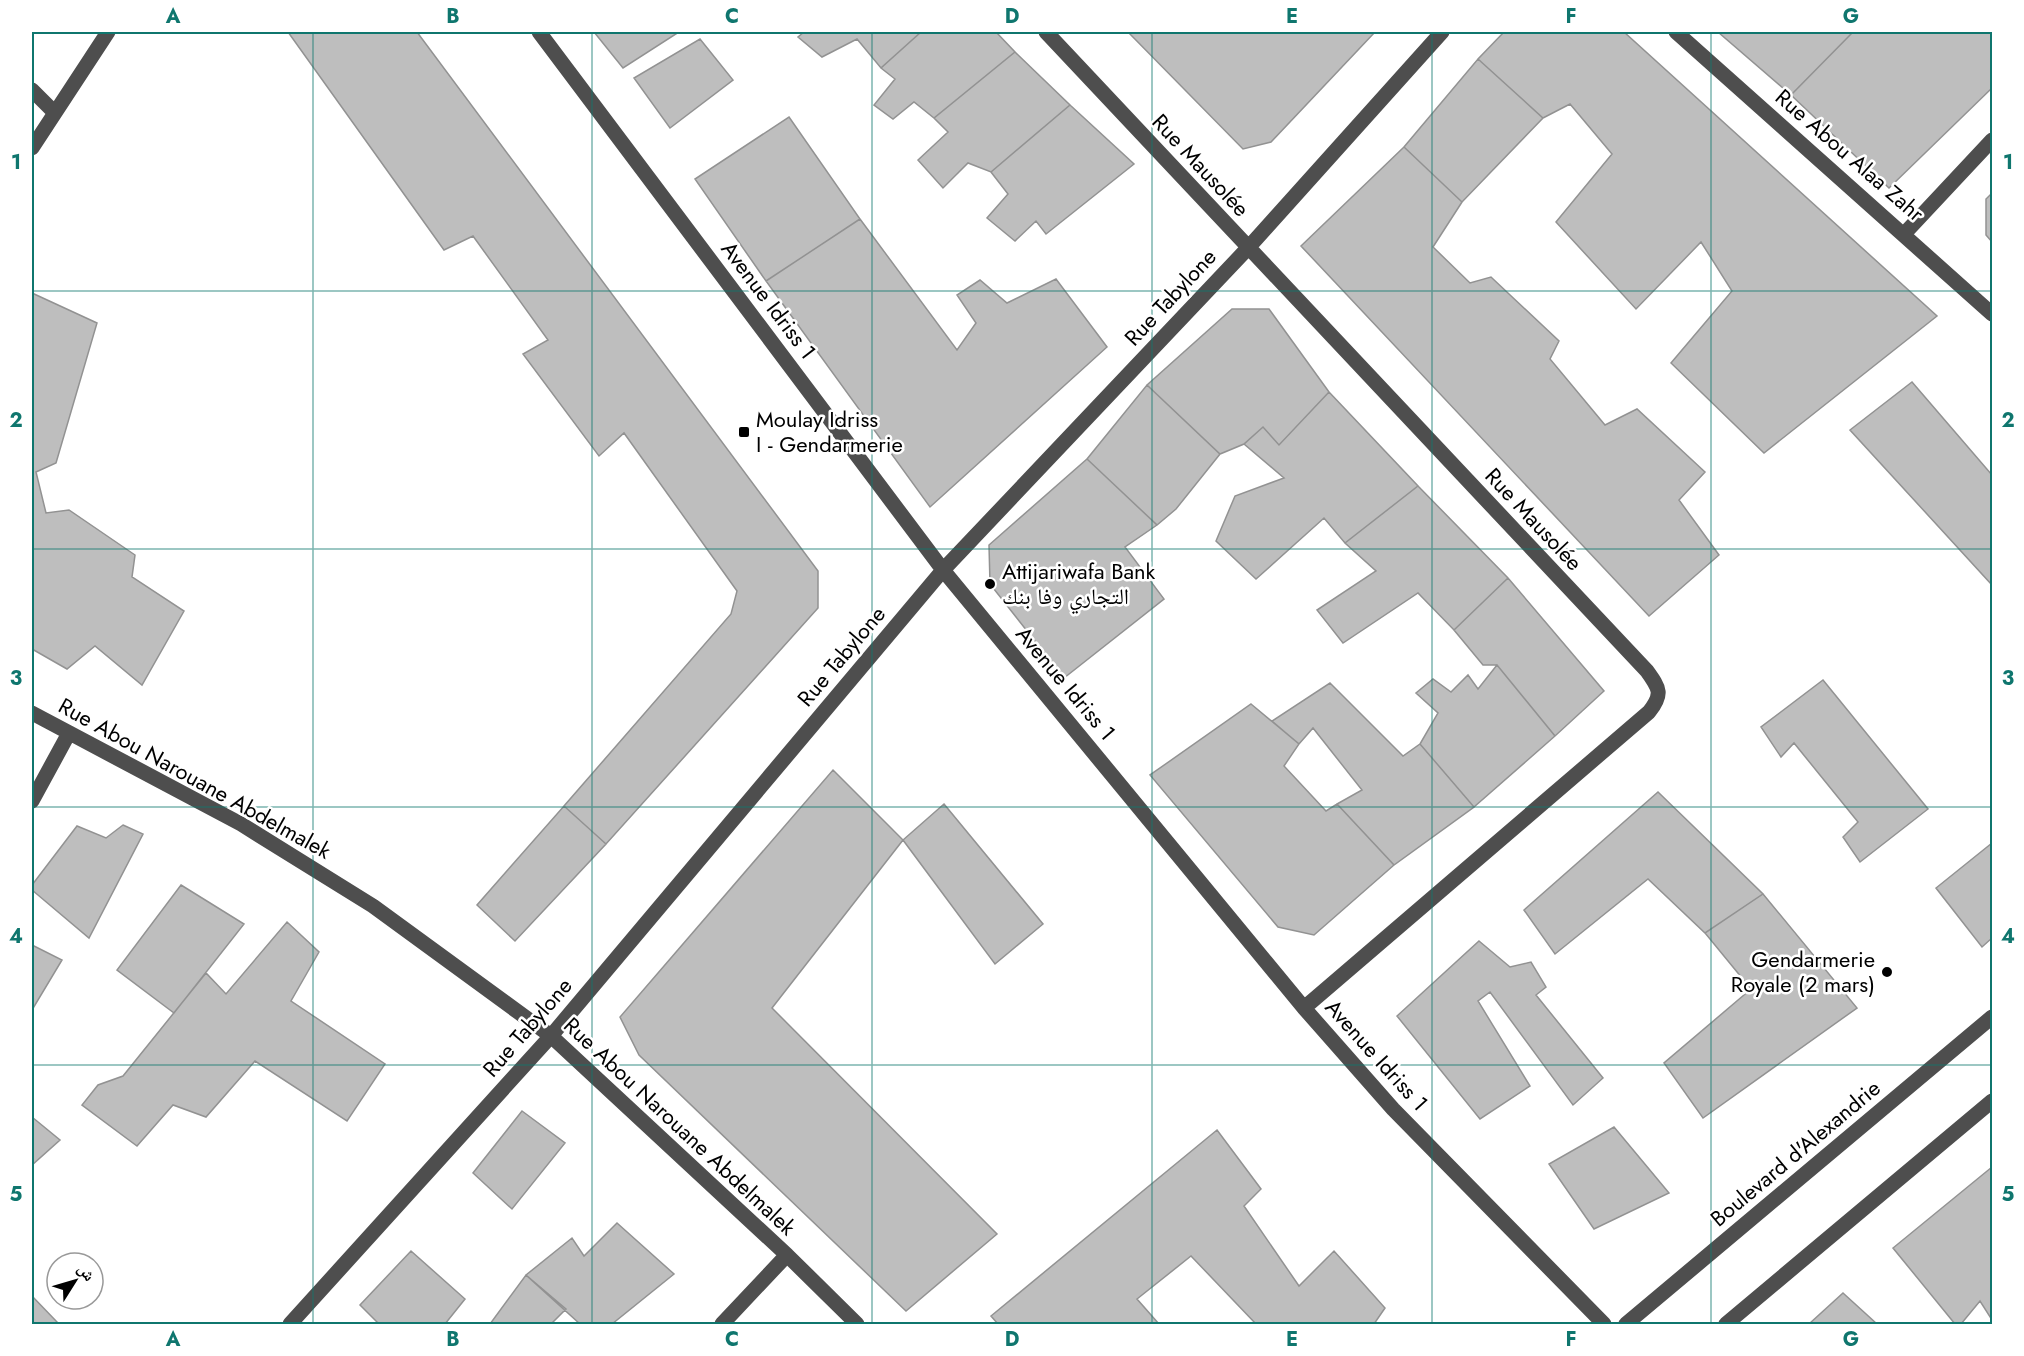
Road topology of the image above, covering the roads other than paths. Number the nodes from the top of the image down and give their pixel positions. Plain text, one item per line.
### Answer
1 (108, 32) edge
2 (539, 32) edge
3 (1046, 32) edge
4 (1443, 32) edge
5 (1676, 32) edge
6 (32, 90) edge
7 (54, 112) junction
8 (1992, 140) edge
9 (32, 148) edge
10 (1905, 233) junction
11 (1248, 248) junction
12 (1992, 314) edge
13 (943, 570) junction
14 (32, 713) edge
15 (69, 733) junction
16 (32, 801) edge
17 (1304, 1008) junction
18 (1992, 1017) edge
19 (551, 1036) junction
20 (1992, 1101) edge
21 (787, 1254) junction
22 (290, 1324) edge
23 (722, 1324) edge
24 (857, 1324) edge
25 (1604, 1324) edge
26 (1626, 1324) edge
27 (1726, 1324) edge

1 - 7 street
2 - 13 street, Avenue Idriss 1
3 - 11 street, Rue Mausolée
4 - 11 street, Rue Tabylone
5 - 10 street, Rue Abou Alaa Zahr
6 - 7 street
7 - 9 street
8 - 10 street
10 - 12 street, Rue Abou Alaa Zahr
11 - 13 street, Rue Tabylone
11 - 17 street, Rue Mausolée
13 - 17 street, Avenue Idriss 1
13 - 19 street, Rue Tabylone
14 - 15 street, Rue Abou Narouane Abdelmalek
15 - 16 street
15 - 19 street, Rue Abou Narouane Abdelmalek
17 - 25 street, Avenue Idriss 1
18 - 26 street, Boulevard d'Alexandrie
19 - 21 street, Rue Abou Narouane Abdelmalek
19 - 22 street, Rue Tabylone
20 - 27 street
21 - 23 street
21 - 24 street, Rue Abou Narouane Abdelmalek

